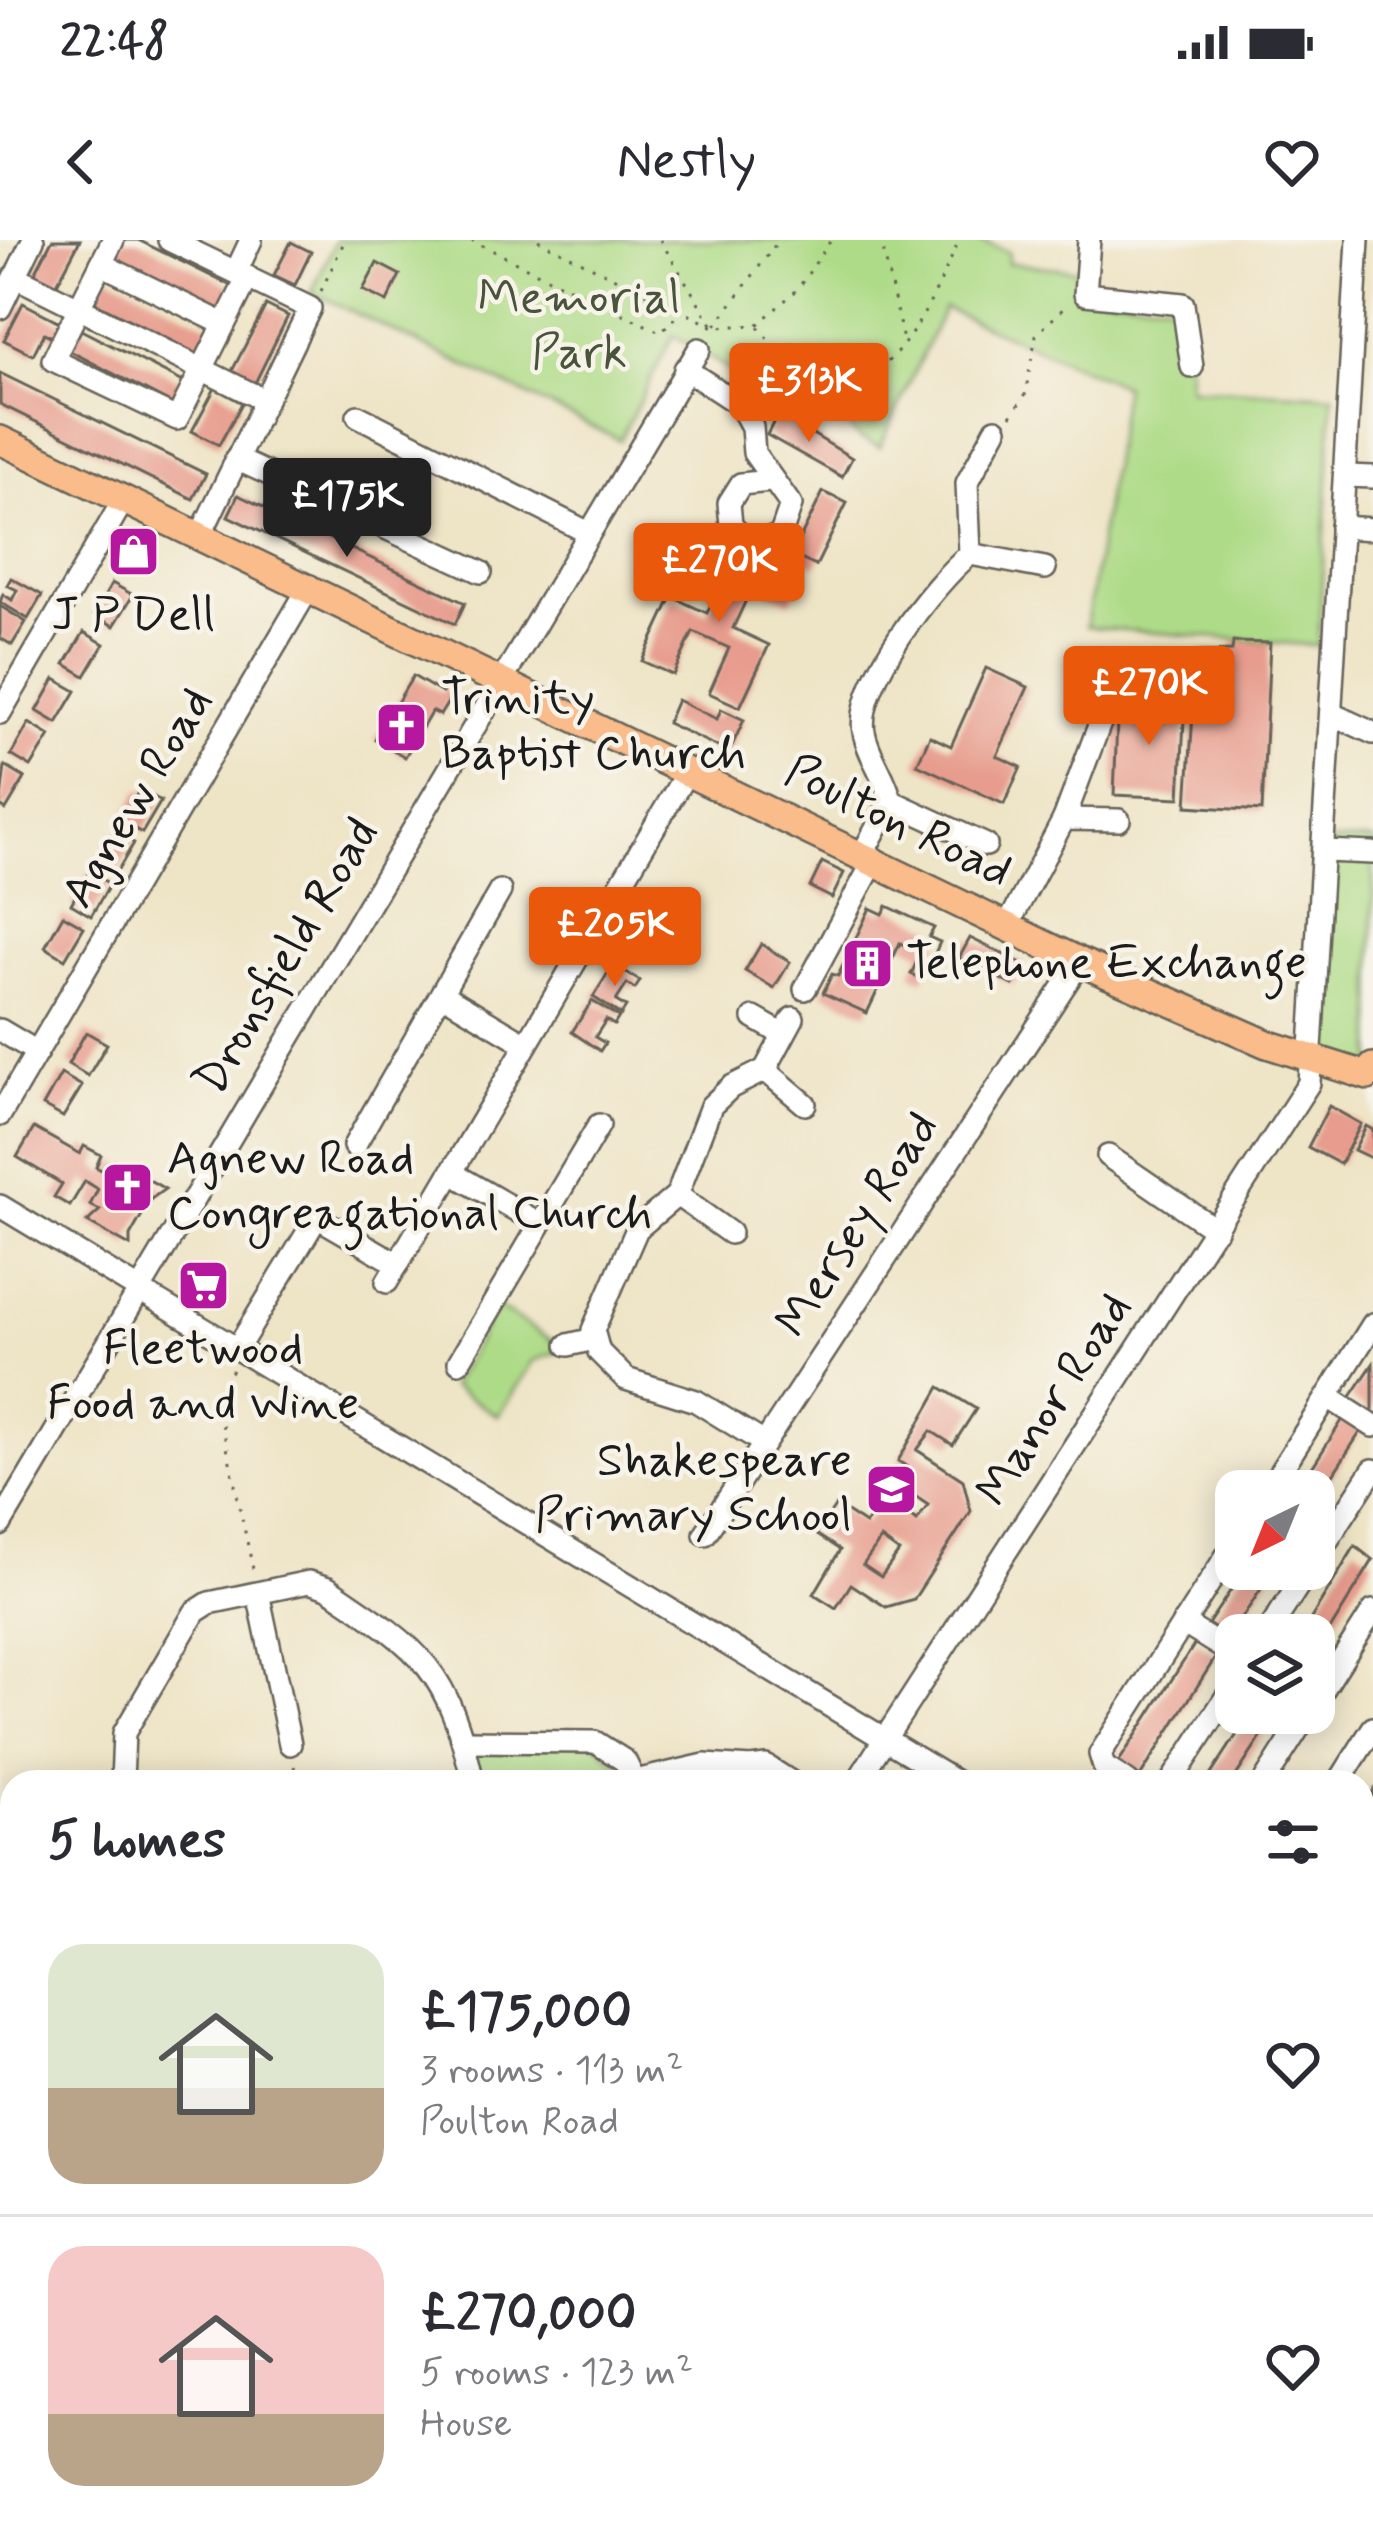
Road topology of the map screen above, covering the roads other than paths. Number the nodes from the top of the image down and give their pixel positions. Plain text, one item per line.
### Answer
1 (113, 240) edge
2 (169, 240) edge
3 (251, 240) edge
4 (1089, 240) edge
5 (1358, 240) edge
6 (30, 241) edge
7 (101, 264) junction
8 (242, 274) junction
9 (16, 277) junction
10 (1365, 280) edge
11 (0, 308) edge
12 (79, 309) junction
13 (224, 324) junction
14 (699, 349) road end
15 (1192, 367) dead end
16 (685, 369) junction
17 (202, 370) junction
18 (264, 400) junction
19 (358, 416) dead end
20 (996, 429) road end
21 (0, 440) edge
22 (236, 459) junction
23 (1346, 476) junction
24 (1373, 477) edge
25 (770, 481) dead end
26 (123, 500) junction
27 (1341, 527) junction
28 (1373, 529) edge
29 (587, 532) junction
30 (200, 536) junction
31 (970, 554) junction
32 (1045, 568) dead end
33 (481, 572) dead end
34 (310, 586) junction
35 (501, 679) junction
36 (1109, 699) dead end
37 (0, 713) edge
38 (1332, 714) junction
39 (1373, 734) edge
40 (688, 770) junction
41 (891, 801) junction
42 (1064, 819) junction
43 (1119, 820) dead end
44 (986, 845) dead end
45 (1324, 851) junction
46 (1373, 853) edge
47 (869, 856) junction
48 (500, 891) dead end
49 (1008, 925) junction
50 (1080, 962) junction
51 (805, 989) dead end
52 (442, 994) junction
53 (754, 1018) dead end
54 (0, 1030) edge
55 (526, 1044) junction
56 (37, 1052) junction
57 (1312, 1058) junction
58 (765, 1070) junction
59 (1371, 1075) edge
60 (805, 1104) dead end
61 (0, 1115) edge
62 (599, 1124) dead end
63 (354, 1146) dead end
64 (1108, 1156) dead end
65 (452, 1173) junction
66 (677, 1195) junction
67 (0, 1206) edge
68 (540, 1224) junction
69 (1216, 1230) junction
70 (730, 1233) dead end
71 (139, 1289) junction
72 (1373, 1324) edge
73 (594, 1339) junction
74 (568, 1346) dead end
75 (240, 1350) junction
76 (458, 1362) dead end
77 (1328, 1397) junction
78 (1373, 1426) edge
79 (764, 1443) junction
80 (1281, 1470) edge
81 (1373, 1470) edge
82 (0, 1525) edge
83 (1335, 1529) edge
84 (705, 1534) dead end
85 (1215, 1574) edge
86 (258, 1593) junction
87 (1373, 1610) edge
88 (1184, 1623) junction
89 (1215, 1643) edge
90 (1335, 1670) edge
91 (1215, 1715) edge
92 (1373, 1728) edge
93 (1295, 1734) edge
94 (884, 1739) junction
95 (463, 1741) junction
96 (290, 1744) dead end
97 (122, 1770) edge
98 (469, 1770) edge
99 (629, 1770) edge
100 (683, 1770) edge
101 (726, 1770) edge
102 (864, 1770) edge
103 (936, 1770) edge
104 (1107, 1770) edge
105 (1180, 1770) edge
106 (1272, 1770) edge
107 (1347, 1770) edge

1 - 7 street
2 - 8 street
3 - 8 street
4 - 15 street
5 - 10 street, Manor Road
6 - 9 street
7 - 12 street
7 - 13 street
8 - 13 street
8 - 18 street
9 - 11 street
9 - 12 street
10 - 23 street, Manor Road
12 - 17 street
12 - 17 street
13 - 17 street
14 - 16 street, Dronsfield Road
16 - 25 street
16 - 29 street, Dronsfield Road
17 - 18 street
18 - 22 street
19 - 29 street
20 - 31 street
21 - 26 main road, Poulton Road
22 - 30 street
22 - 33 street
23 - 24 street
23 - 27 street, Manor Road
26 - 30 main road, Poulton Road
26 - 37 street
27 - 28 street
27 - 38 street, Manor Road
29 - 35 street, Dronsfield Road
30 - 34 main road, Poulton Road
31 - 32 street
31 - 41 street
34 - 35 main road, Poulton Road
34 - 56 street, Agnew Road
35 - 40 main road, Poulton Road
35 - 71 street, Dronsfield Road
36 - 42 street
38 - 39 street
38 - 45 street, Manor Road
40 - 47 main road, Poulton Road
40 - 55 street
41 - 44 street
41 - 47 street
42 - 43 street
42 - 49 street
45 - 46 street
45 - 57 street, Manor Road
47 - 49 main road, Poulton Road
47 - 51 street
48 - 52 street
49 - 50 main road, Poulton Road
50 - 57 main road, Poulton Road
50 - 79 street, Mersey Road
52 - 55 street
52 - 63 street
53 - 58 street
54 - 56 street
55 - 65 street
56 - 61 street, Agnew Road
57 - 59 main road, Poulton Road
57 - 69 street, Manor Road
58 - 60 street
58 - 66 street
62 - 68 street
64 - 69 street
65 - 68 street
65 - 75 street
66 - 70 street
66 - 73 street
67 - 71 street
68 - 76 street
69 - 94 street, Manor Road
71 - 75 street
71 - 82 street, Dronsfield Road
72 - 77 street
73 - 74 street
73 - 79 street
75 - 94 street
77 - 78 street
77 - 80 street
79 - 84 street, Mersey Road
81 - 83 street
85 - 88 street
86 - 95 street
86 - 96 street
86 - 97 street
87 - 90 street
88 - 89 street
88 - 104 street
91 - 105 street
92 - 107 street
93 - 106 street
94 - 102 street, Manor Road
94 - 103 street
95 - 98 street
95 - 99 street
100 - 101 street

